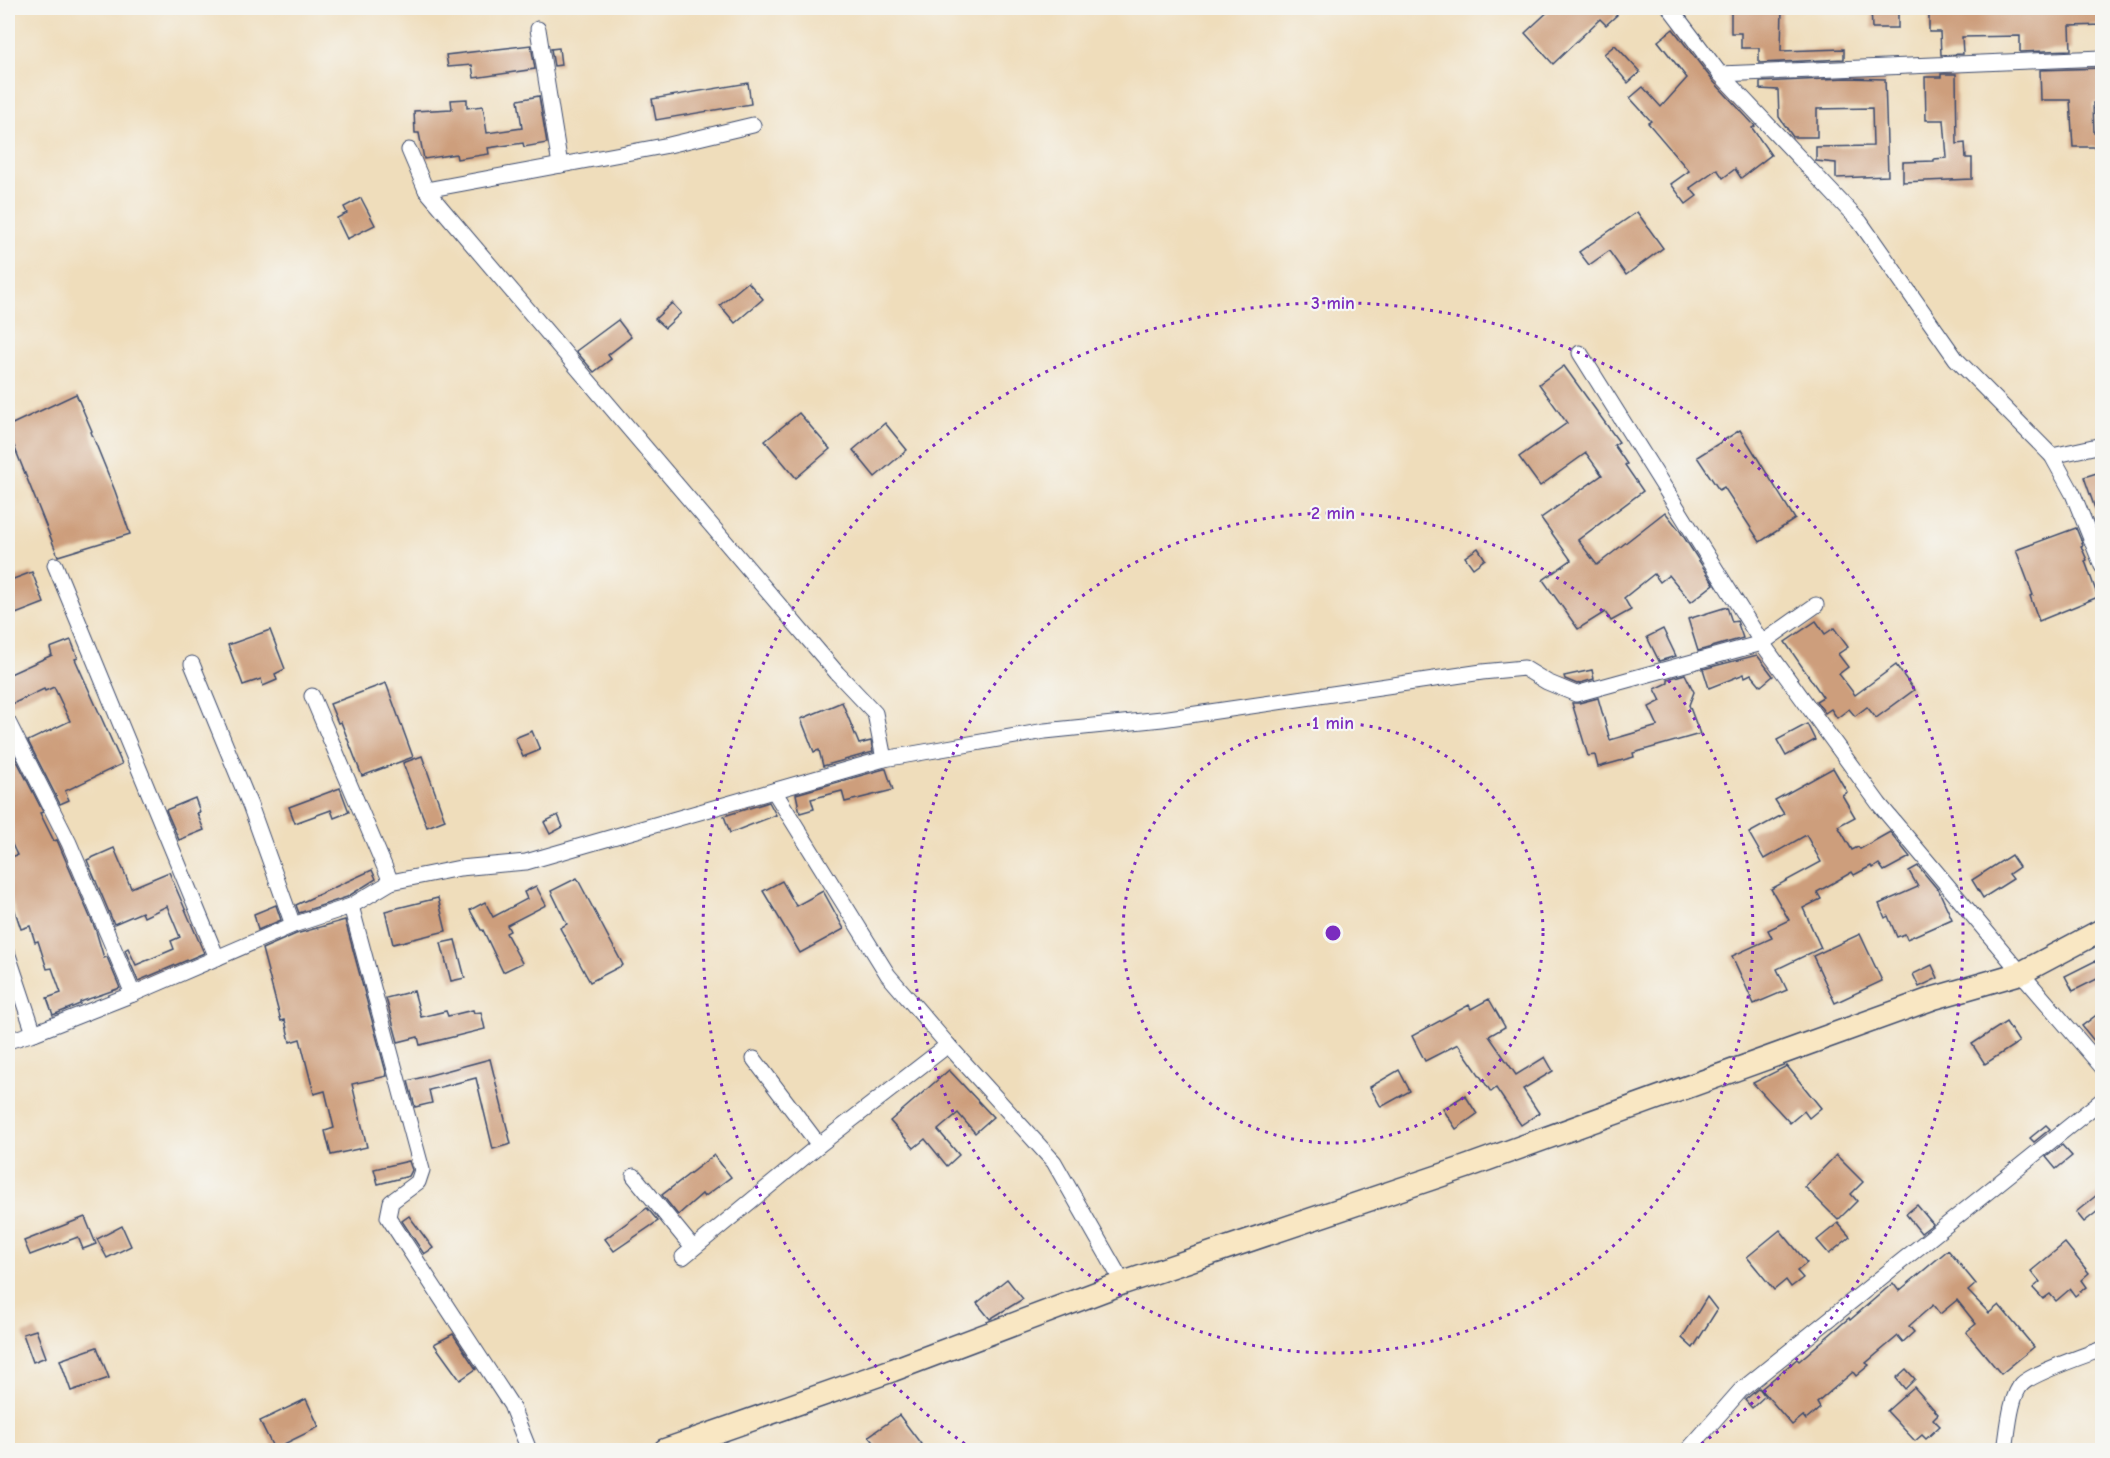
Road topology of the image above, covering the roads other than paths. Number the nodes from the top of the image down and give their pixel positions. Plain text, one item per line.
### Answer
1 (1671, 8) edge
2 (538, 29) dead end
3 (2103, 58) edge
4 (1720, 74) junction
5 (753, 125) dead end
6 (409, 150) dead end
7 (561, 165) junction
8 (426, 190) junction
9 (1580, 353) dead end
10 (2103, 445) edge
11 (2052, 456) junction
12 (56, 565) dead end
13 (2103, 566) edge
14 (1816, 605) dead end
15 (1762, 643) junction
16 (192, 664) dead end
17 (312, 696) dead end
18 (8, 722) edge
19 (884, 759) junction
20 (774, 791) junction
21 (391, 882) junction
22 (351, 906) junction
23 (293, 925) junction
24 (2103, 930) edge
25 (8, 955) edge
26 (217, 958) junction
27 (2021, 974) junction
28 (133, 994) junction
29 (34, 1033) junction
30 (8, 1041) edge
31 (948, 1045) junction
32 (754, 1059) dead end
33 (2103, 1067) edge
34 (2103, 1100) edge
35 (819, 1145) junction
36 (634, 1176) dead end
37 (1123, 1283) junction
38 (2103, 1348) edge
39 (529, 1450) edge
40 (665, 1450) edge
41 (1688, 1450) edge
42 (2005, 1450) edge

1 - 4 street
2 - 7 street
3 - 4 street
4 - 11 street
5 - 7 street
6 - 8 street
7 - 8 street
8 - 19 street
9 - 15 street
10 - 11 street
11 - 13 street
12 - 26 street
14 - 15 street
15 - 19 street
15 - 27 street
16 - 23 street
17 - 21 street
18 - 28 street
19 - 20 street
20 - 21 street
20 - 31 street
21 - 22 street
22 - 23 street
22 - 39 street
23 - 26 street
24 - 27 street
25 - 29 street
26 - 28 street
27 - 33 street
27 - 37 street
28 - 29 street
29 - 30 street
31 - 35 street
31 - 37 street
32 - 35 street
34 - 41 street
35 - 36 street
37 - 40 street
38 - 42 street

